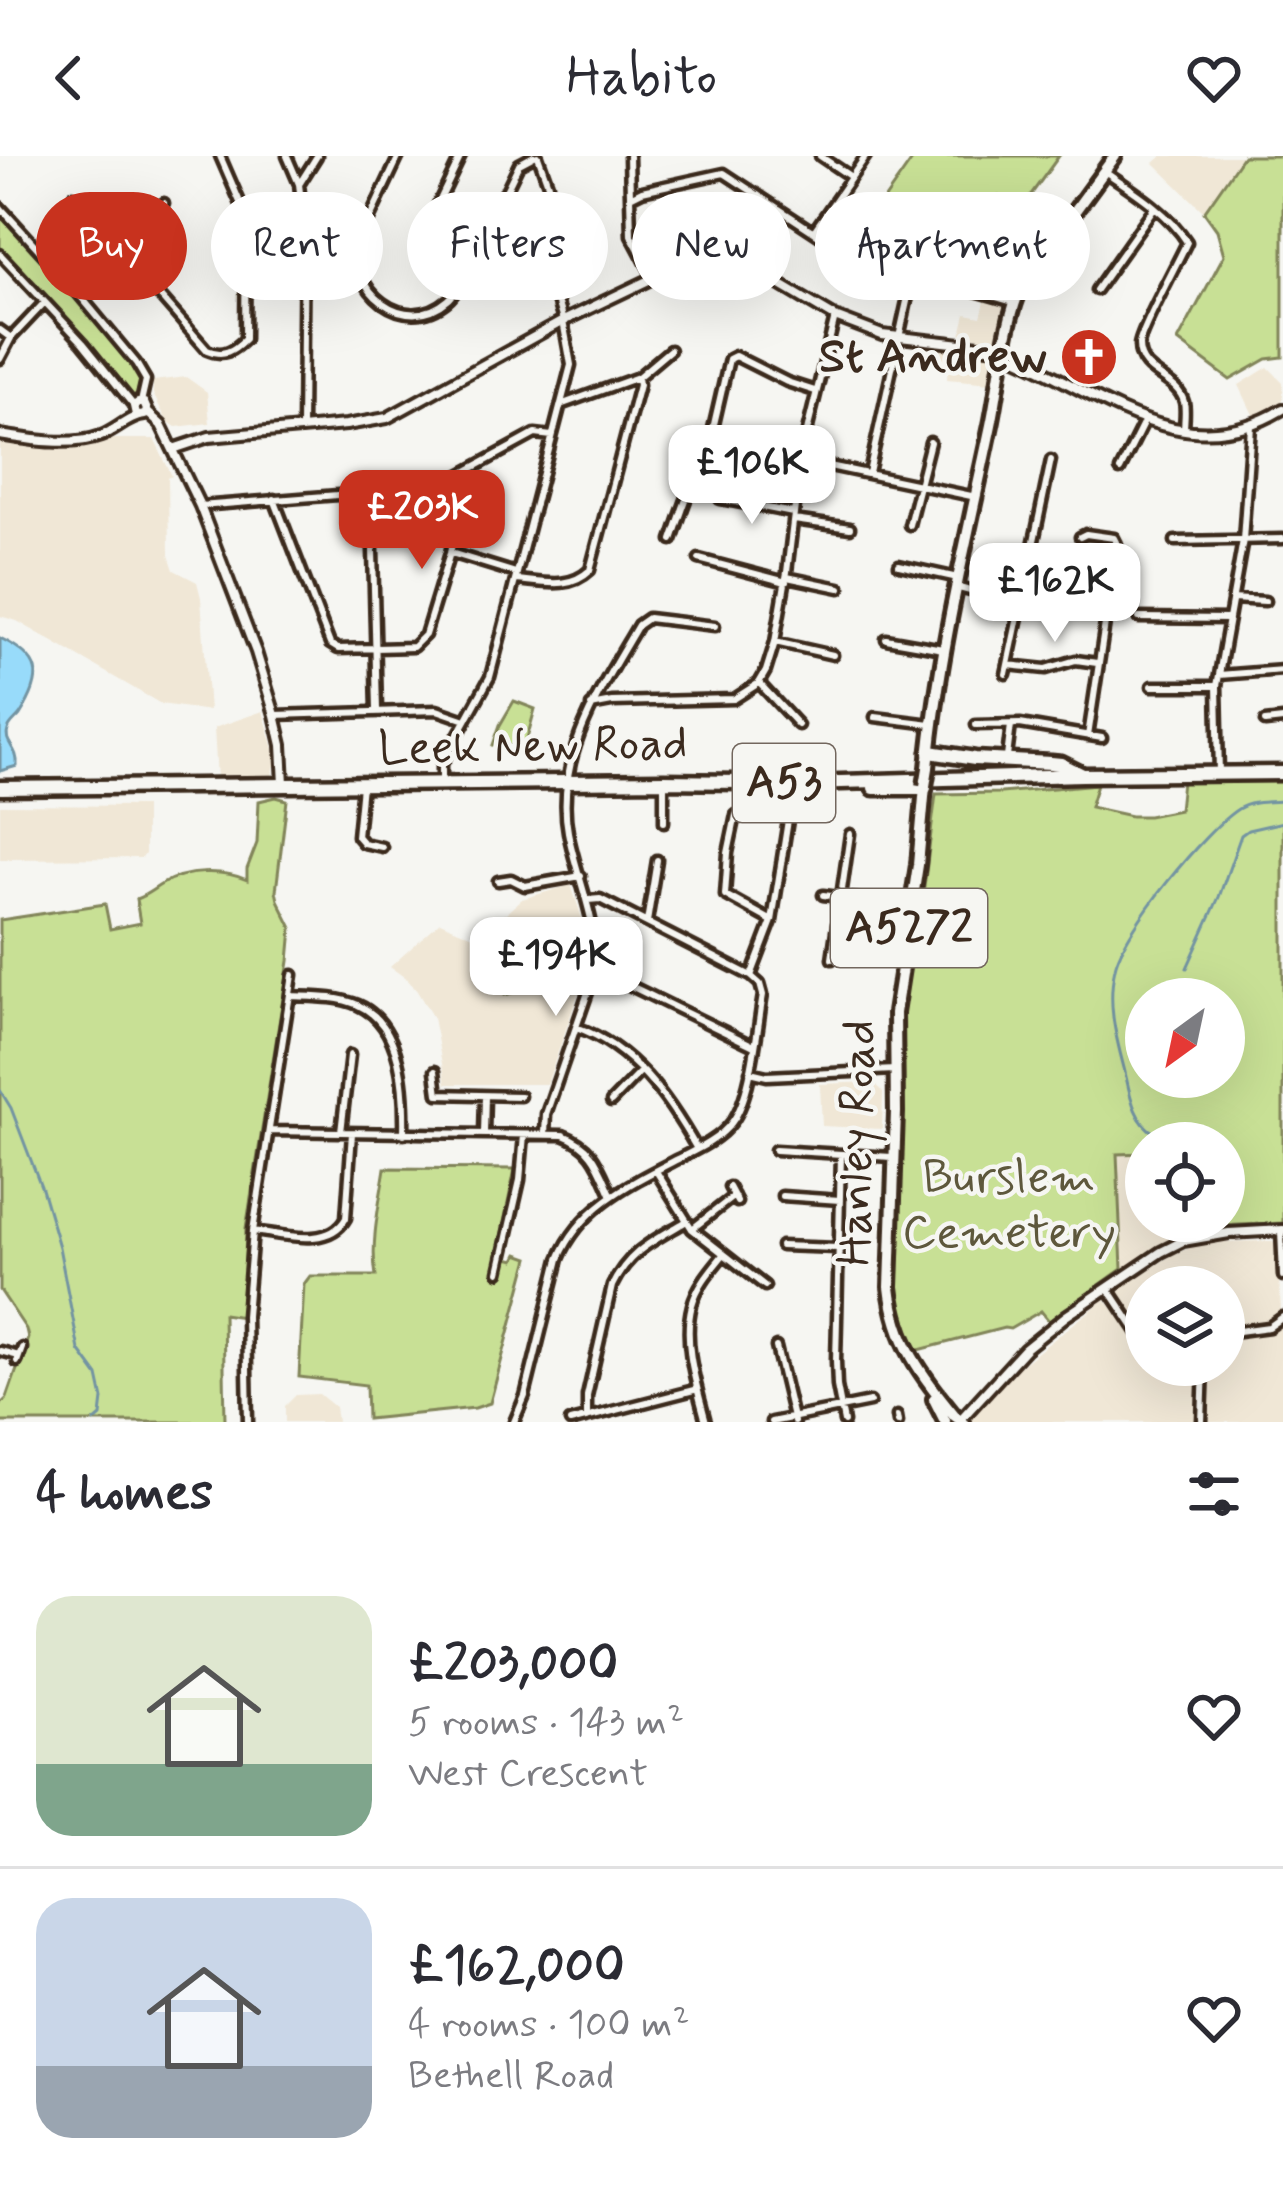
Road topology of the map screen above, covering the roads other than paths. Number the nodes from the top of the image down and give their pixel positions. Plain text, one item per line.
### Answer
1 (220, 156) edge
2 (286, 156) edge
3 (317, 156) edge
4 (399, 156) edge
5 (461, 156) edge
6 (536, 156) edge
7 (629, 156) edge
8 (820, 156) edge
9 (866, 156) edge
10 (1115, 156) edge
11 (1103, 170) junction
12 (851, 177) junction
13 (299, 184) junction
14 (444, 192) edge
15 (630, 197) junction
16 (0, 207) edge
17 (1154, 208) junction
18 (814, 231) joint
19 (632, 238) edge
20 (36, 246) edge
21 (0, 254) edge
22 (632, 288) edge
23 (1096, 290) dead end
24 (791, 291) edge
25 (83, 300) edge
26 (164, 300) edge
27 (906, 300) edge
28 (1007, 300) edge
29 (1014, 302) junction
30 (44, 303) junction
31 (835, 317) junction
32 (563, 321) junction
33 (0, 330) edge
34 (11, 338) junction
35 (898, 338) junction
36 (670, 350) dead end
37 (1005, 351) junction
38 (0, 359) edge
39 (638, 377) junction
40 (814, 391) junction
41 (561, 405) junction
42 (137, 408) junction
43 (1283, 409) edge
44 (1144, 422) junction
45 (1251, 426) junction
46 (302, 429) junction
47 (1184, 430) junction
48 (712, 433) junction
49 (0, 435) edge
50 (552, 436) junction
51 (930, 442) dead end
52 (173, 449) junction
53 (801, 458) junction
54 (1051, 460) dead end
55 (1120, 470) dead end
56 (869, 472) junction
57 (458, 478) junction
58 (919, 483) junction
59 (976, 497) junction
60 (274, 499) junction
61 (719, 499) dead end
62 (200, 506) junction
63 (793, 517) junction
64 (909, 525) dead end
65 (850, 528) dead end
66 (1080, 537) dead end
67 (1283, 538) edge
68 (672, 540) dead end
69 (1243, 540) junction
70 (1175, 541) dead end
71 (373, 550) dead end
72 (450, 553) junction
73 (699, 559) dead end
74 (899, 565) dead end
75 (516, 576) junction
76 (786, 579) junction
77 (956, 583) junction
78 (840, 588) dead end
79 (1231, 599) junction
80 (1075, 601) dead end
81 (1265, 601) dead end
82 (1019, 604) junction
83 (1106, 606) junction
84 (1139, 618) dead end
85 (1228, 619) junction
86 (715, 626) dead end
87 (886, 639) dead end
88 (775, 642) junction
89 (375, 649) junction
90 (944, 649) junction
91 (833, 655) dead end
92 (1097, 664) junction
93 (1283, 670) edge
94 (1219, 674) junction
95 (759, 683) junction
96 (1152, 686) dead end
97 (1217, 686) junction
98 (591, 706) junction
99 (376, 710) junction
100 (275, 715) junction
101 (875, 717) dead end
102 (466, 720) junction
103 (1283, 720) edge
104 (1265, 722) dead end
105 (932, 724) junction
106 (798, 725) dead end
107 (976, 725) dead end
108 (1011, 725) junction
109 (1088, 736) junction
110 (1102, 738) dead end
111 (930, 752) junction
112 (1006, 761) junction
113 (1283, 773) edge
114 (1219, 774) junction
115 (1082, 775) junction
116 (664, 781) junction
117 (566, 782) junction
118 (442, 783) junction
119 (814, 783) junction
120 (284, 784) junction
121 (362, 785) junction
122 (925, 787) junction
123 (0, 788) edge
124 (789, 814) dead end
125 (736, 815) dead end
126 (664, 822) dead end
127 (850, 834) dead end
128 (382, 847) dead end
129 (657, 860) dead end
130 (581, 876) junction
131 (498, 881) dead end
132 (823, 895) dead end
133 (839, 896) junction
134 (588, 900) junction
135 (912, 906) junction
136 (772, 921) junction
137 (647, 922) junction
138 (832, 959) dead end
139 (596, 969) junction
140 (293, 975) dead end
141 (752, 976) junction
142 (291, 996) junction
143 (576, 1027) junction
144 (754, 1046) junction
145 (350, 1054) dead end
146 (339, 1066) dead end
147 (349, 1067) junction
148 (897, 1070) junction
149 (641, 1071) junction
150 (435, 1072) dead end
151 (750, 1072) junction
152 (485, 1096) junction
153 (520, 1096) dead end
154 (611, 1102) dead end
155 (268, 1132) junction
156 (341, 1132) junction
157 (352, 1132) junction
158 (404, 1134) junction
159 (484, 1134) junction
160 (544, 1134) junction
161 (524, 1135) junction
162 (697, 1149) junction
163 (775, 1150) dead end
164 (841, 1155) junction
165 (896, 1157) junction
166 (656, 1171) junction
167 (729, 1186) dead end
168 (612, 1196) junction
169 (782, 1196) dead end
170 (840, 1200) junction
171 (685, 1222) junction
172 (692, 1229) junction
173 (253, 1231) junction
174 (1282, 1231) edge
175 (781, 1246) dead end
176 (838, 1248) junction
177 (723, 1255) junction
178 (499, 1272) dead end
179 (1283, 1276) edge
180 (765, 1286) dead end
181 (1108, 1287) junction
182 (1125, 1314) edge
183 (1283, 1317) edge
184 (1245, 1330) edge
185 (776, 1347) dead end
186 (0, 1351) edge
187 (20, 1355) dead end
188 (1203, 1386) edge
189 (696, 1389) junction
190 (870, 1402) dead end
191 (842, 1407) junction
192 (587, 1417) junction
193 (793, 1419) edge
194 (954, 1420) edge
195 (248, 1422) edge
196 (516, 1422) edge
197 (570, 1422) edge
198 (706, 1422) edge
199 (770, 1422) edge
200 (844, 1422) edge
201 (1202, 1422) edge

1 - 26 street
2 - 13 street
3 - 13 street
4 - 6 street
5 - 14 street
6 - 32 street
7 - 15 street
8 - 12 street
9 - 12 street
10 - 11 main road, Hanley Road / A5272
11 - 17 street
11 - 29 main road, Hanley Road / A5272
12 - 18 street
13 - 46 street
15 - 18 street
15 - 19 street
16 - 20 street
17 - 23 street
17 - 47 street
21 - 30 street
22 - 32 street
24 - 31 street
25 - 42 street
27 - 35 street
28 - 29 street
29 - 37 main road, Hanley Road / A5272
30 - 34 street
30 - 42 street
31 - 35 street
31 - 40 street
32 - 41 street
32 - 46 street
33 - 34 street
34 - 38 street
35 - 37 street
35 - 56 street
36 - 39 street
37 - 44 street
37 - 59 main road, Hanley Road / A5272
39 - 41 street
39 - 75 street
40 - 48 street
40 - 53 street
41 - 50 street
42 - 49 street
42 - 52 street
43 - 45 street
44 - 47 street
44 - 55 street
45 - 47 street
45 - 69 street
46 - 52 street
48 - 53 street
48 - 68 street
50 - 57 street
50 - 75 street
51 - 58 street
52 - 62 street
53 - 56 street
53 - 63 street
54 - 82 street
56 - 58 street
57 - 60 street
57 - 72 street
58 - 59 street
58 - 64 street
59 - 77 main road, Hanley Road / A5272
60 - 62 street
60 - 89 street
61 - 63 street
62 - 100 street
63 - 65 street
63 - 76 street
66 - 83 street
67 - 69 street
69 - 70 street
69 - 79 street
71 - 89 street
72 - 75 street
72 - 89 street
73 - 76 street
74 - 77 street
75 - 102 street
76 - 78 street
76 - 88 street
77 - 82 street
77 - 90 main road, Hanley Road / A5272
79 - 81 street
79 - 85 street
80 - 83 street
82 - 92 street
83 - 92 street
84 - 85 street
85 - 94 street
86 - 98 street
87 - 90 street
88 - 91 street
88 - 95 street
89 - 99 street
90 - 105 main road, Hanley Road / A5272
92 - 109 street
93 - 94 street
94 - 97 street
95 - 98 street
95 - 106 street
96 - 97 street
97 - 114 street
98 - 117 street
99 - 100 street
99 - 102 street
100 - 120 street
101 - 105 street
102 - 118 street
103 - 104 street
105 - 111 main road, Hanley Road / A5272
107 - 108 street
108 - 109 street
108 - 112 street
109 - 110 street
111 - 112 highway
111 - 122 main road, Hanley Road / A5272, bridge
112 - 115 highway
113 - 114 highway, Leek New Road / A53
114 - 115 highway, Leek New Road / A53
115 - 119 highway, Leek New Road / A53
116 - 117 highway, Leek New Road / A53
116 - 119 highway, Leek New Road / A53
116 - 126 street
117 - 118 highway, Leek New Road / A53
117 - 130 street
118 - 121 highway, Leek New Road / A53
119 - 122 highway
120 - 121 highway, Leek New Road / A53
120 - 123 highway, Leek New Road / A53
121 - 128 street
122 - 135 main road, Hanley Road / A5272
124 - 136 street
125 - 136 street
127 - 133 street
129 - 137 street
130 - 131 street
130 - 134 street
132 - 133 street
133 - 135 street
133 - 138 street
134 - 137 street
134 - 139 street
135 - 148 main road, Hanley Road / A5272
136 - 141 street
137 - 141 street
139 - 143 street
139 - 144 street
140 - 142 street
141 - 144 street
142 - 155 street
142 - 158 street
143 - 149 street
143 - 160 street
144 - 151 street
145 - 147 street
146 - 147 street
147 - 156 street
148 - 151 street
148 - 165 main road, Hanley Road / A5272
149 - 154 street
149 - 162 street
150 - 152 street
151 - 162 street
152 - 153 street
152 - 159 street
155 - 156 street
155 - 173 street
156 - 157 street
157 - 158 street
157 - 173 street
158 - 159 street
159 - 161 street
160 - 161 street
160 - 168 street
161 - 178 street
162 - 166 street
163 - 164 street
164 - 165 street
164 - 170 street
165 - 194 main road, Hanley Road / A5272
166 - 168 street
166 - 171 street
167 - 172 street
168 - 196 street
169 - 170 street
170 - 176 street
171 - 172 street
171 - 192 street
172 - 177 street
173 - 195 street
174 - 179 street
174 - 181 street
175 - 176 street
176 - 191 street
177 - 180 street
177 - 189 street
181 - 182 street
181 - 194 street
183 - 184 street
185 - 193 street
186 - 187 street
188 - 201 street
189 - 192 street
189 - 198 street
190 - 191 street
191 - 193 street
191 - 200 street
192 - 197 street
193 - 199 street

